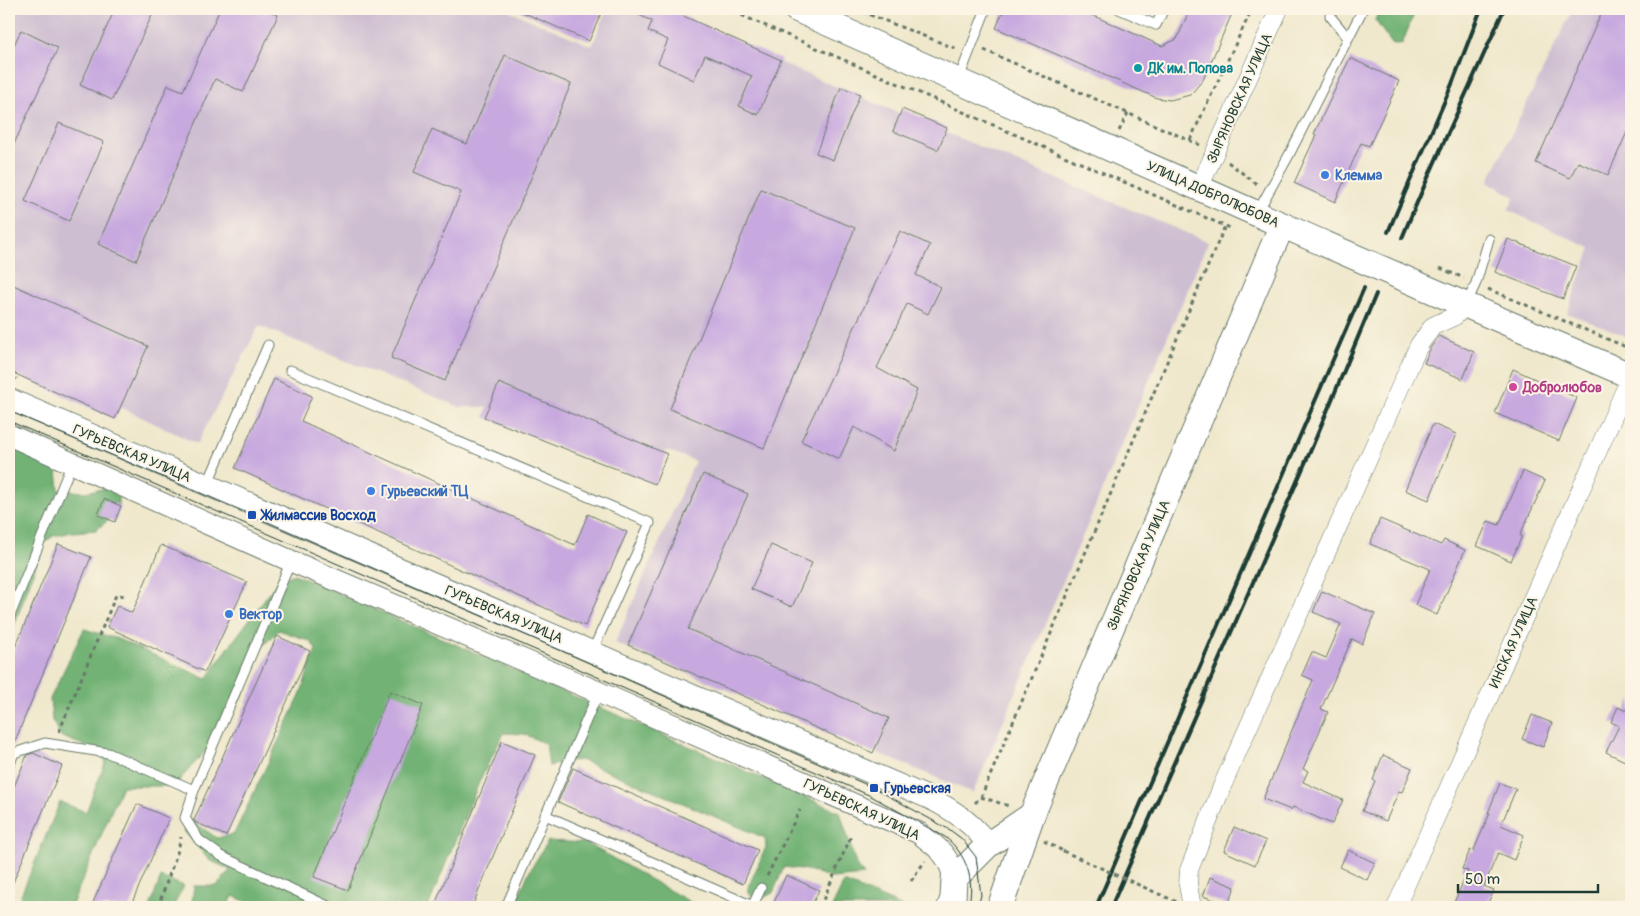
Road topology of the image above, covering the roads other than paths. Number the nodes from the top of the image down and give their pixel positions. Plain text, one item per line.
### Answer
1 (796, 9) edge
2 (986, 9) edge
3 (1119, 9) edge
4 (1164, 9) edge
5 (1279, 9) edge
6 (1331, 9) edge
7 (1363, 9) edge
8 (1348, 38) junction
9 (958, 81) junction
10 (1198, 188) junction
11 (1255, 212) junction
12 (1282, 225) junction
13 (1489, 240) dead end
14 (1471, 294) junction
15 (268, 345) dead end
16 (290, 370) dead end
17 (1631, 376) edge
18 (9, 399) edge
19 (9, 435) edge
20 (72, 463) junction
21 (207, 485) junction
22 (291, 561) junction
23 (9, 618) edge
24 (592, 652) junction
25 (598, 692) junction
26 (12, 752) edge
27 (9, 766) edge
28 (194, 790) junction
29 (1032, 815) junction
30 (545, 816) junction
31 (988, 846) junction
32 (954, 878) junction
33 (761, 888) road end
34 (753, 906) edge
35 (330, 907) edge
36 (506, 907) edge
37 (950, 907) edge
38 (995, 907) edge
39 (1000, 907) edge
40 (1190, 907) edge
41 (1396, 907) edge

1 - 9 main road, УЛИЦА ДОБРОЛЮБОВА
2 - 9 lane
3 - 4 lane
5 - 10 street, ЗЫРЯНОВСКАЯ УЛИЦА
6 - 8 lane
7 - 8 lane
8 - 11 lane
9 - 10 main road, УЛИЦА ДОБРОЛЮБОВА
10 - 11 main road, УЛИЦА ДОБРОЛЮБОВА
11 - 12 main road, УЛИЦА ДОБРОЛЮБОВА
12 - 14 main road, УЛИЦА ДОБРОЛЮБОВА, bridge
12 - 29 main road, ЗЫРЯНОВСКАЯ УЛИЦА
13 - 14 lane
14 - 17 main road, УЛИЦА ДОБРОЛЮБОВА
14 - 40 street
15 - 21 lane
16 - 24 lane
17 - 41 street, ИНСКАЯ УЛИЦА
18 - 21 street, ГУРЬЕВСКАЯ УЛИЦА
19 - 20 street, ГУРЬЕВСКАЯ УЛИЦА
20 - 22 street, ГУРЬЕВСКАЯ УЛИЦА
20 - 23 lane
21 - 24 street, ГУРЬЕВСКАЯ УЛИЦА
22 - 25 street, ГУРЬЕВСКАЯ УЛИЦА
22 - 28 lane
24 - 31 street, ГУРЬЕВСКАЯ УЛИЦА
25 - 30 lane
25 - 32 street, ГУРЬЕВСКАЯ УЛИЦА
26 - 27 lane
26 - 28 lane
28 - 35 lane
29 - 31 main road
29 - 39 main road, ЗЫРЯНОВСКАЯ УЛИЦА
30 - 34 lane
30 - 36 lane
31 - 32 main road
31 - 38 main road
32 - 37 main road
33 - 34 lane

